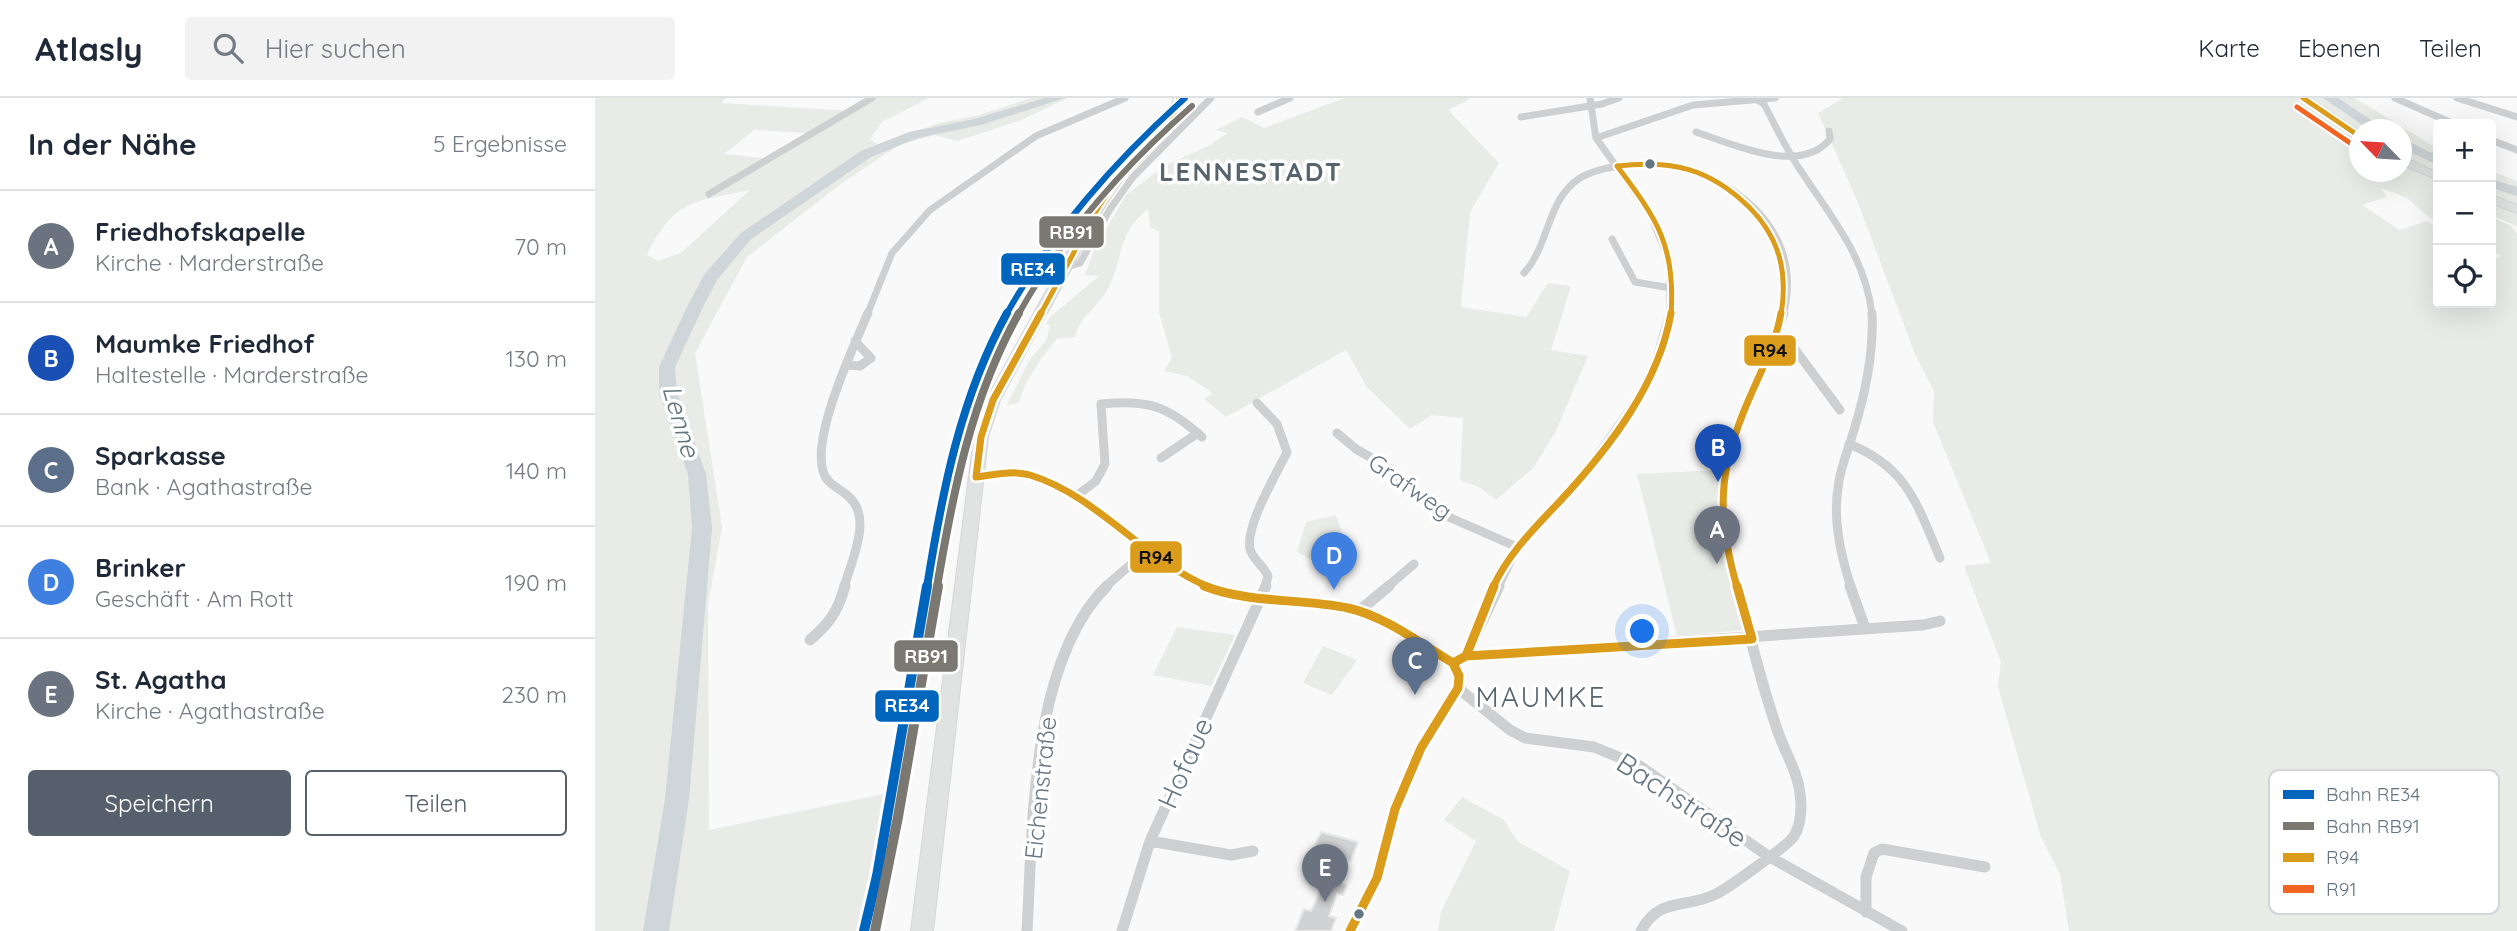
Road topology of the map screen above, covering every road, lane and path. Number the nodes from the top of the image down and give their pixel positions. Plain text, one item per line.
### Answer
1 (872, 98) edge
2 (1125, 98) edge
3 (1179, 98) edge
4 (1211, 98) edge
5 (1619, 98) edge
6 (1775, 98) edge
7 (2303, 98) edge
8 (2397, 98) edge
9 (2457, 98) edge
10 (1286, 99) edge
11 (1759, 101) junction
12 (1590, 102) edge
13 (1258, 112) dead end
14 (1521, 117) dead end
15 (2517, 117) edge
16 (2443, 119) edge
17 (2349, 129) edge
18 (1829, 131) dead end
19 (1696, 132) dead end
20 (1597, 138) junction
21 (2496, 142) edge
22 (2517, 150) edge
23 (1790, 156) junction
24 (2412, 164) edge
25 (1617, 166) junction
26 (2433, 174) edge
27 (709, 194) dead end
28 (2496, 201) edge
29 (2517, 209) edge
30 (1612, 239) dead end
31 (1067, 267) junction
32 (1524, 273) dead end
33 (1671, 288) junction
34 (1774, 339) junction
35 (855, 341) junction
36 (846, 365) junction
37 (1257, 403) dead end
38 (1840, 410) dead end
39 (1337, 433) dead end
40 (1850, 444) junction
41 (1161, 458) dead end
42 (976, 477) junction
43 (1075, 497) junction
44 (1517, 547) junction
45 (1146, 551) junction
46 (1940, 558) dead end
47 (1414, 564) dead end
48 (1259, 599) junction
49 (1359, 611) junction
50 (1940, 621) dead end
51 (1865, 628) junction
52 (1752, 639) junction
53 (810, 640) dead end
54 (1467, 656) junction
55 (1453, 663) junction
56 (1458, 688) junction
57 (1150, 841) junction
58 (1254, 851) dead end
59 (1768, 856) junction
60 (1985, 867) dead end
61 (1866, 912) junction
62 (922, 931) edge
63 (1027, 931) edge
64 (1122, 931) edge
65 (1350, 931) edge
66 (1641, 931) edge
67 (1902, 931) edge

1 - 27 street
2 - 35 street
3 - 31 main road
4 - 31 street
5 - 12 street
6 - 11 street
7 - 17 main road
8 - 16 street
9 - 15 street
10 - 13 street
11 - 20 street
11 - 23 street
12 - 14 street
12 - 20 street
18 - 23 street
19 - 23 street
20 - 25 street
21 - 22 street
23 - 40 street
24 - 26 main road
25 - 32 street
25 - 33 street
25 - 34 street
28 - 29 main road
30 - 33 street
31 - 42 main road
33 - 44 street
34 - 38 street
34 - 52 street
35 - 36 street
35 - 36 street
36 - 53 street
37 - 48 street, Hofaue
39 - 44 street, Grafweg
40 - 46 street
40 - 51 street
41 - 43 street
42 - 43 street
42 - 62 main road
43 - 45 street
44 - 54 street
45 - 48 street
45 - 63 street, Eichenstraße
47 - 49 street
48 - 49 street
48 - 57 street, Hofaue
49 - 55 street
50 - 51 street
51 - 52 street
52 - 54 street
52 - 59 street
54 - 55 street
55 - 56 street
56 - 59 street, Bachstraße
56 - 65 street
57 - 58 street
57 - 64 street, Hofaue
59 - 61 street, Bachstraße
59 - 66 street
60 - 61 street
61 - 67 street, Bachstraße

